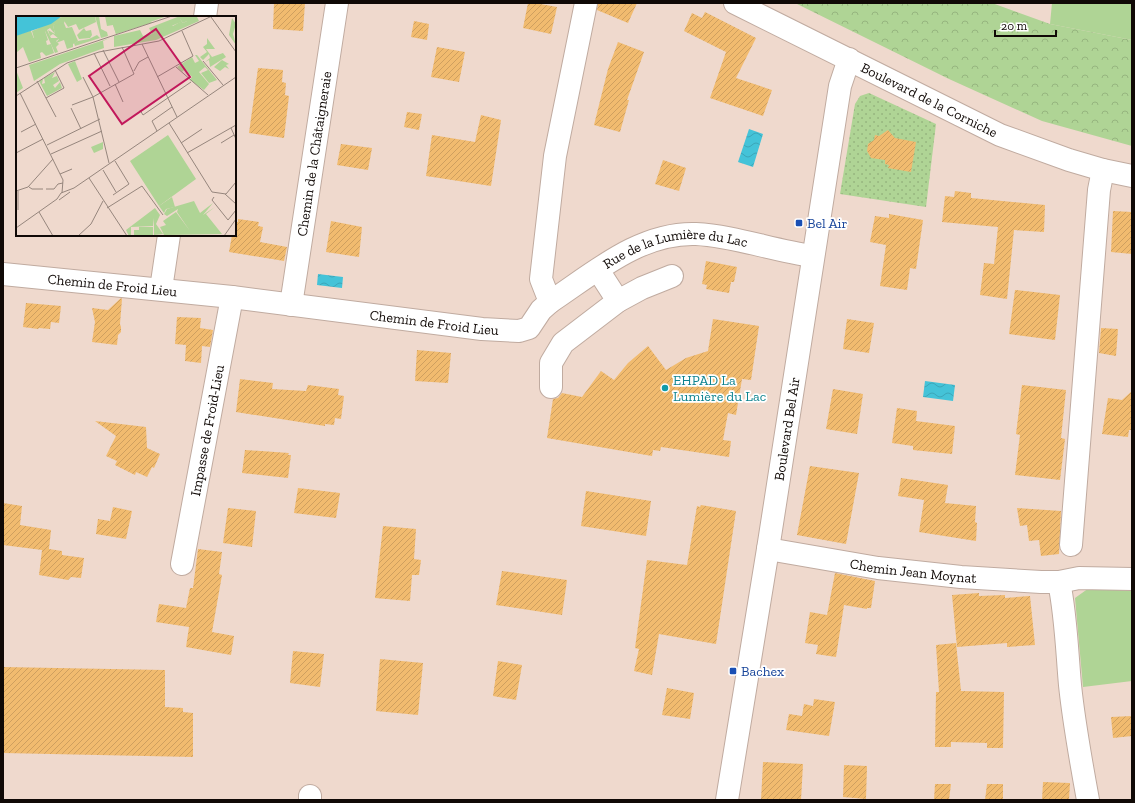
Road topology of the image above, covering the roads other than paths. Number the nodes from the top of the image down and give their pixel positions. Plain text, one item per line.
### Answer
1 (207, 3) edge
2 (337, 3) edge
3 (586, 3) edge
4 (736, 3) edge
5 (205, 16) edge
6 (849, 59) junction
7 (1103, 170) junction
8 (1132, 176) edge
9 (169, 236) edge
10 (813, 256) junction
11 (598, 270) junction
12 (3, 274) edge
13 (672, 276) dead end
14 (161, 289) junction
15 (232, 297) junction
16 (618, 301) junction
17 (550, 302) junction
18 (291, 305) junction
19 (551, 387) dead end
20 (1071, 545) dead end
21 (768, 549) junction
22 (182, 564) dead end
23 (1132, 579) edge
24 (1059, 582) junction
25 (727, 800) edge
26 (1088, 800) edge

1 - 5 street
2 - 18 street, Chemin de la Châtaigneraie
3 - 17 street
4 - 6 street, Boulevard de la Corniche
6 - 7 street, Boulevard de la Corniche
6 - 10 street, Boulevard Bel Air
7 - 8 street, Boulevard de la Corniche
7 - 20 street
9 - 14 street
10 - 11 street, Rue de la Lumière du Lac
10 - 21 street, Boulevard Bel Air
11 - 16 street
11 - 17 street, Rue de la Lumière du Lac
12 - 14 street, Chemin de Froid Lieu
13 - 16 street
14 - 15 street, Chemin de Froid Lieu
15 - 18 street, Chemin de Froid Lieu
15 - 22 street, Impasse de Froid-Lieu
16 - 19 street
17 - 18 street, Chemin de Froid Lieu
21 - 24 street, Chemin Jean Moynat
21 - 25 street, Boulevard Bel Air
23 - 24 street, Chemin Jean Moynat
24 - 26 street

